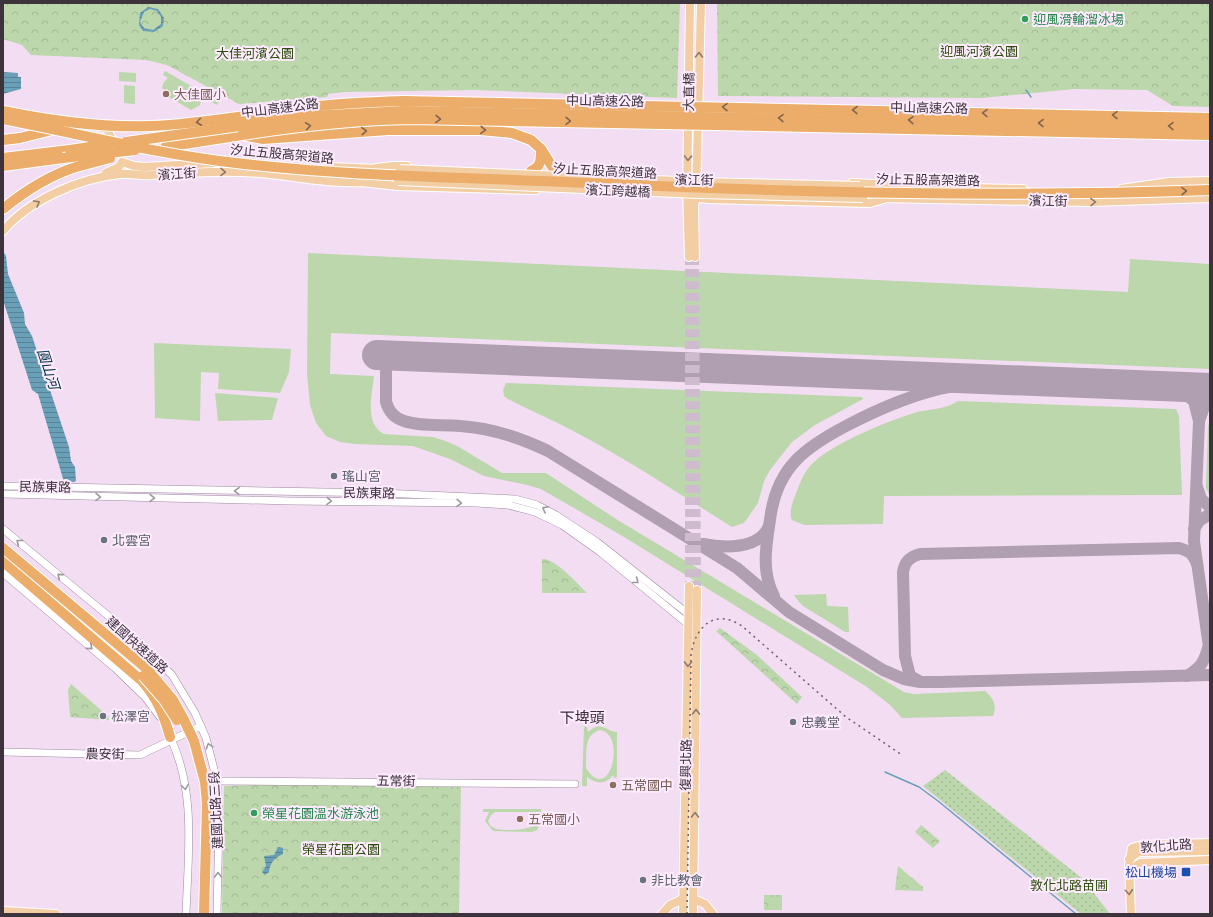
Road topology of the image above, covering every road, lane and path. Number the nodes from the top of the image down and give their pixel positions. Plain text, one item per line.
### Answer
1 (690, 3) edge
2 (701, 3) edge
3 (4, 112) edge
4 (1210, 118) edge
5 (22, 120) junction
6 (1210, 127) edge
7 (58, 128) junction
8 (107, 130) junction
9 (46, 132) junction
10 (242, 135) junction
11 (1210, 135) edge
12 (20, 138) junction
13 (3, 140) edge
14 (165, 147) junction
15 (541, 149) junction
16 (122, 162) junction
17 (5, 163) edge
18 (376, 168) junction
19 (530, 171) junction
20 (557, 174) junction
21 (142, 175) junction
22 (93, 180) junction
23 (696, 180) junction
24 (398, 181) joint
25 (687, 181) junction
26 (1210, 181) edge
27 (361, 182) junction
28 (1169, 182) junction
29 (917, 186) junction
30 (1210, 190) edge
31 (566, 191) junction
32 (687, 197) junction
33 (696, 197) junction
34 (863, 198) joint
35 (886, 198) junction
36 (1210, 198) edge
37 (1169, 200) junction
38 (3, 208) edge
39 (5, 229) edge
40 (3, 486) edge
41 (114, 488) junction
42 (3, 494) edge
43 (113, 497) junction
44 (3, 529) edge
45 (3, 548) edge
46 (3, 558) edge
47 (3, 573) edge
48 (689, 615) junction
49 (694, 624) junction
50 (201, 726) junction
51 (171, 738) junction
52 (3, 752) edge
53 (217, 781) junction
54 (575, 784) dead end
55 (1210, 843) edge
56 (1210, 851) edge
57 (1129, 859) junction
58 (1210, 860) edge
59 (1129, 871) junction
60 (683, 899) junction
61 (693, 899) junction
62 (3, 911) edge
63 (56, 914) edge
64 (186, 914) edge
65 (199, 914) edge
66 (204, 914) edge
67 (217, 914) edge
68 (662, 914) edge
69 (683, 914) edge
70 (693, 914) edge
71 (713, 914) edge
72 (1132, 914) edge

1 -> 25 main road, 大直橋, bridge
23 -> 2 main road, 大直橋, bridge
4 -> 3 highway, bridge
3 - 5 main road
3 - 7 main road
3 -> 30 highway, 汐止五股高架道路, bridge
5 - 9 main road
5 - 12 highway
6 -> 17 highway, 中山高速公路, bridge
7 - 8 main road
7 - 9 highway
8 - 9 main road
8 - 16 main road
9 - 12 highway
10 -> 11 highway, 中山高速公路, bridge
10 - 14 highway, 中山高速公路
10 -> 15 highway
12 - 13 highway
14 - 17 highway, 中山高速公路, bridge
14 - 38 highway, bridge
15 - 19 highway
15 - 20 highway
16 - 18 main road, 濱江街
16 - 21 main road
16 - 22 main road
18 - 19 main road, 濱江街
18 - 29 main road, 濱江街, bridge
19 - 20 main road, 濱江街
20 - 25 main road, 濱江街
20 - 31 main road
21 - 22 main road, 濱江街
21 -> 27 main road, 濱江街
39 -> 22 main road, 濱江街
23 - 25 main road, 濱江街
23 - 29 main road, 濱江街
23 - 33 main road, 大直橋
24 - 27 main road, 濱江街
24 - 34 main road, 濱江跨越橋, bridge
25 - 32 main road, 大直橋
26 - 28 main road, 濱江街
27 - 31 main road, 濱江街
28 - 29 main road, 濱江街
28 - 37 main road
31 - 32 main road, 濱江街
32 - 33 main road, 濱江街
32 - 33 main road, 大直橋
33 - 35 main road, 濱江街
34 - 35 main road, 濱江街
35 -> 37 main road, 濱江街
36 - 37 main road, 濱江街
40 - 41 street, 民族東路
41 - 43 street
48 -> 41 street, 民族東路
42 -> 43 street, 民族東路
43 -> 49 street, 民族東路
50 -> 44 street, 建國北路三段
45 - 66 highway, 建國快速道路, bridge
46 - 51 highway
46 - 65 highway, 建國快速道路, bridge
47 -> 51 street
48 - 49 main road, 復興北路
48 - 49 main road, 復興北路
49 -> 60 main road, 復興北路
61 -> 49 main road, 復興北路
50 - 51 street, 農安街
53 -> 50 street, 建國北路三段
51 - 52 street, 農安街
51 -> 64 street
53 - 54 street, 五常街
67 -> 53 street, 建國北路三段
55 - 57 main road, 敦化北路
56 - 57 main road, 敦化北路
57 - 59 main road, 敦化北路
58 - 59 main road, 敦化北路
59 -> 72 main road, 敦化北路
60 - 68 main road
60 - 69 main road, 復興北路
61 - 70 main road, 復興北路
61 - 71 main road
62 - 63 main road

